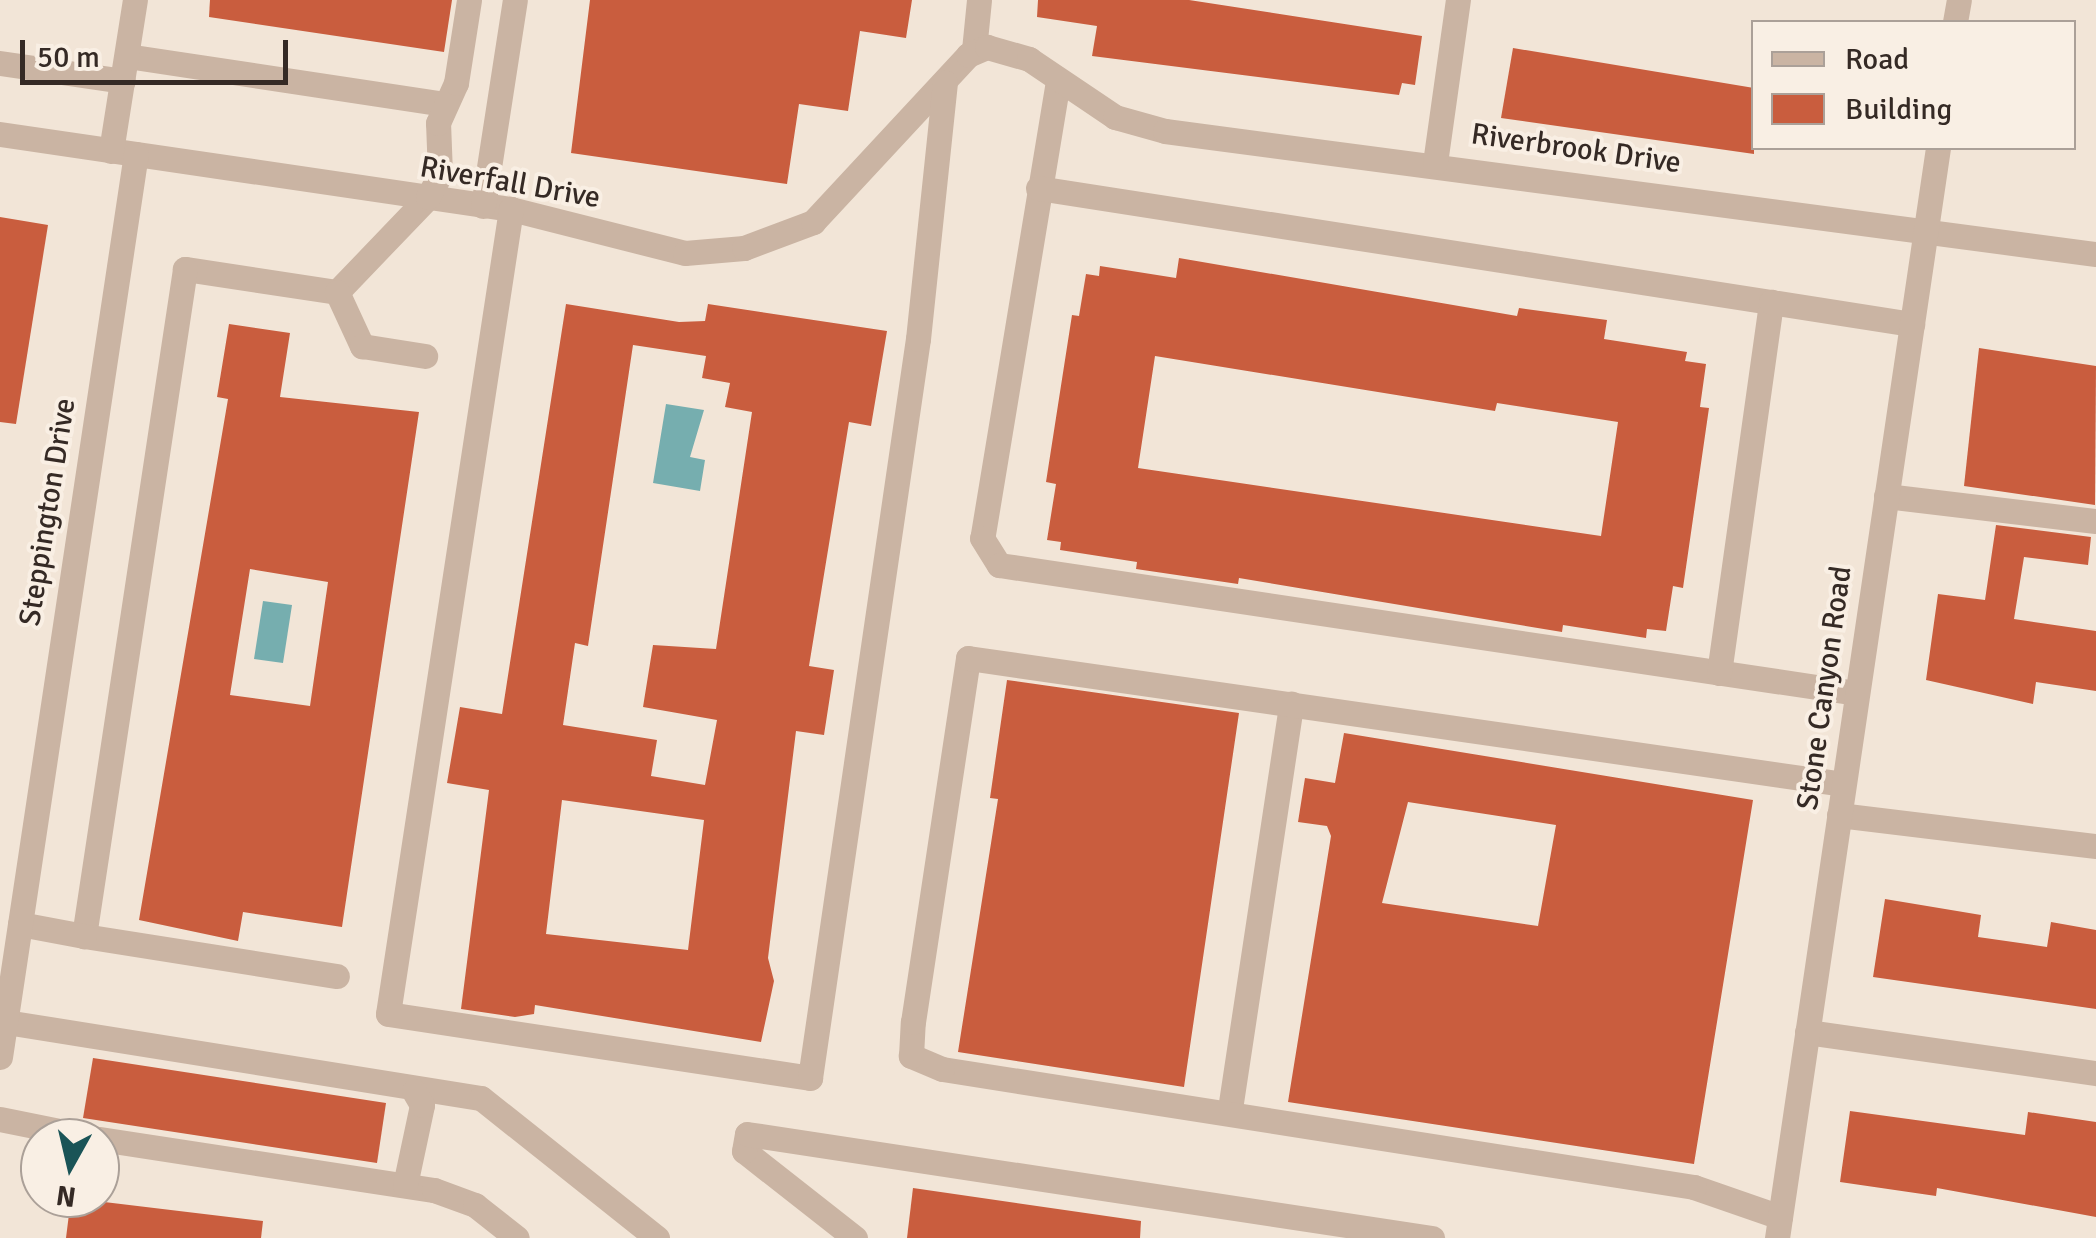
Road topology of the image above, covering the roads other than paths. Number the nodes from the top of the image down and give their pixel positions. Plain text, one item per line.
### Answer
1 (136, 0) edge
2 (469, 0) edge
3 (514, 0) edge
4 (979, 0) edge
5 (1458, 0) edge
6 (974, 50) junction
7 (0, 63) edge
8 (125, 68) junction
9 (1058, 81) junction
10 (945, 82) junction
11 (444, 104) junction
12 (0, 134) edge
13 (1938, 150) edge
14 (123, 153) junction
15 (1435, 163) junction
16 (1038, 188) junction
17 (428, 197) junction
18 (483, 206) junction
19 (511, 210) junction
20 (1926, 230) junction
21 (2096, 254) edge
22 (337, 292) junction
23 (1771, 302) junction
24 (1912, 324) junction
25 (425, 356) dead end
26 (1886, 496) junction
27 (2096, 521) edge
28 (1719, 673) junction
29 (1856, 693) junction
30 (1291, 704) junction
31 (1843, 784) junction
32 (1839, 815) junction
33 (2096, 846) edge
34 (20, 924) junction
35 (84, 936) junction
36 (337, 976) dead end
37 (6, 1022) junction
38 (1806, 1032) junction
39 (0, 1057) edge
40 (2096, 1073) edge
41 (414, 1091) junction
42 (1230, 1110) junction
43 (120, 1142) edge
44 (405, 1185) junction
45 (1778, 1228) edge
46 (517, 1238) edge
47 (657, 1238) edge
48 (855, 1238) edge
49 (1432, 1238) edge

1 - 8 street, Steppington Drive
2 - 11 street
3 - 18 street
4 - 6 street
5 - 15 street
6 - 9 street, Riverbrook Drive
6 - 10 street, Riverfall Drive
7 - 8 street
8 - 11 street
8 - 14 street, Steppington Drive
9 - 15 street, Riverbrook Drive
9 - 16 street
10 - 19 street, Riverfall Drive
10 - 19 street
11 - 17 street
12 - 14 street, Riverfall Drive
13 - 20 street, Stone Canyon Road
14 - 17 street, Riverfall Drive
14 - 34 street, Steppington Drive
15 - 20 street, Riverbrook Drive
16 - 23 street
16 - 28 street
17 - 18 street, Riverfall Drive
17 - 22 street
18 - 19 street, Riverfall Drive
20 - 21 street, Riverbrook Drive
20 - 24 street, Stone Canyon Road
22 - 25 street
22 - 35 street
23 - 24 street
23 - 28 street
24 - 26 street, Stone Canyon Road
26 - 27 street
26 - 29 street, Stone Canyon Road
28 - 29 street
29 - 31 street, Stone Canyon Road
30 - 31 street
30 - 42 street
30 - 42 street
31 - 32 street, Stone Canyon Road
32 - 33 street
32 - 38 street, Stone Canyon Road
34 - 35 street
34 - 37 street, Steppington Drive
35 - 36 street
37 - 39 street, Steppington Drive
37 - 41 street
38 - 40 street
38 - 45 street, Stone Canyon Road
41 - 44 street
41 - 47 street
42 - 45 street
43 - 44 street
44 - 46 street
48 - 49 street

